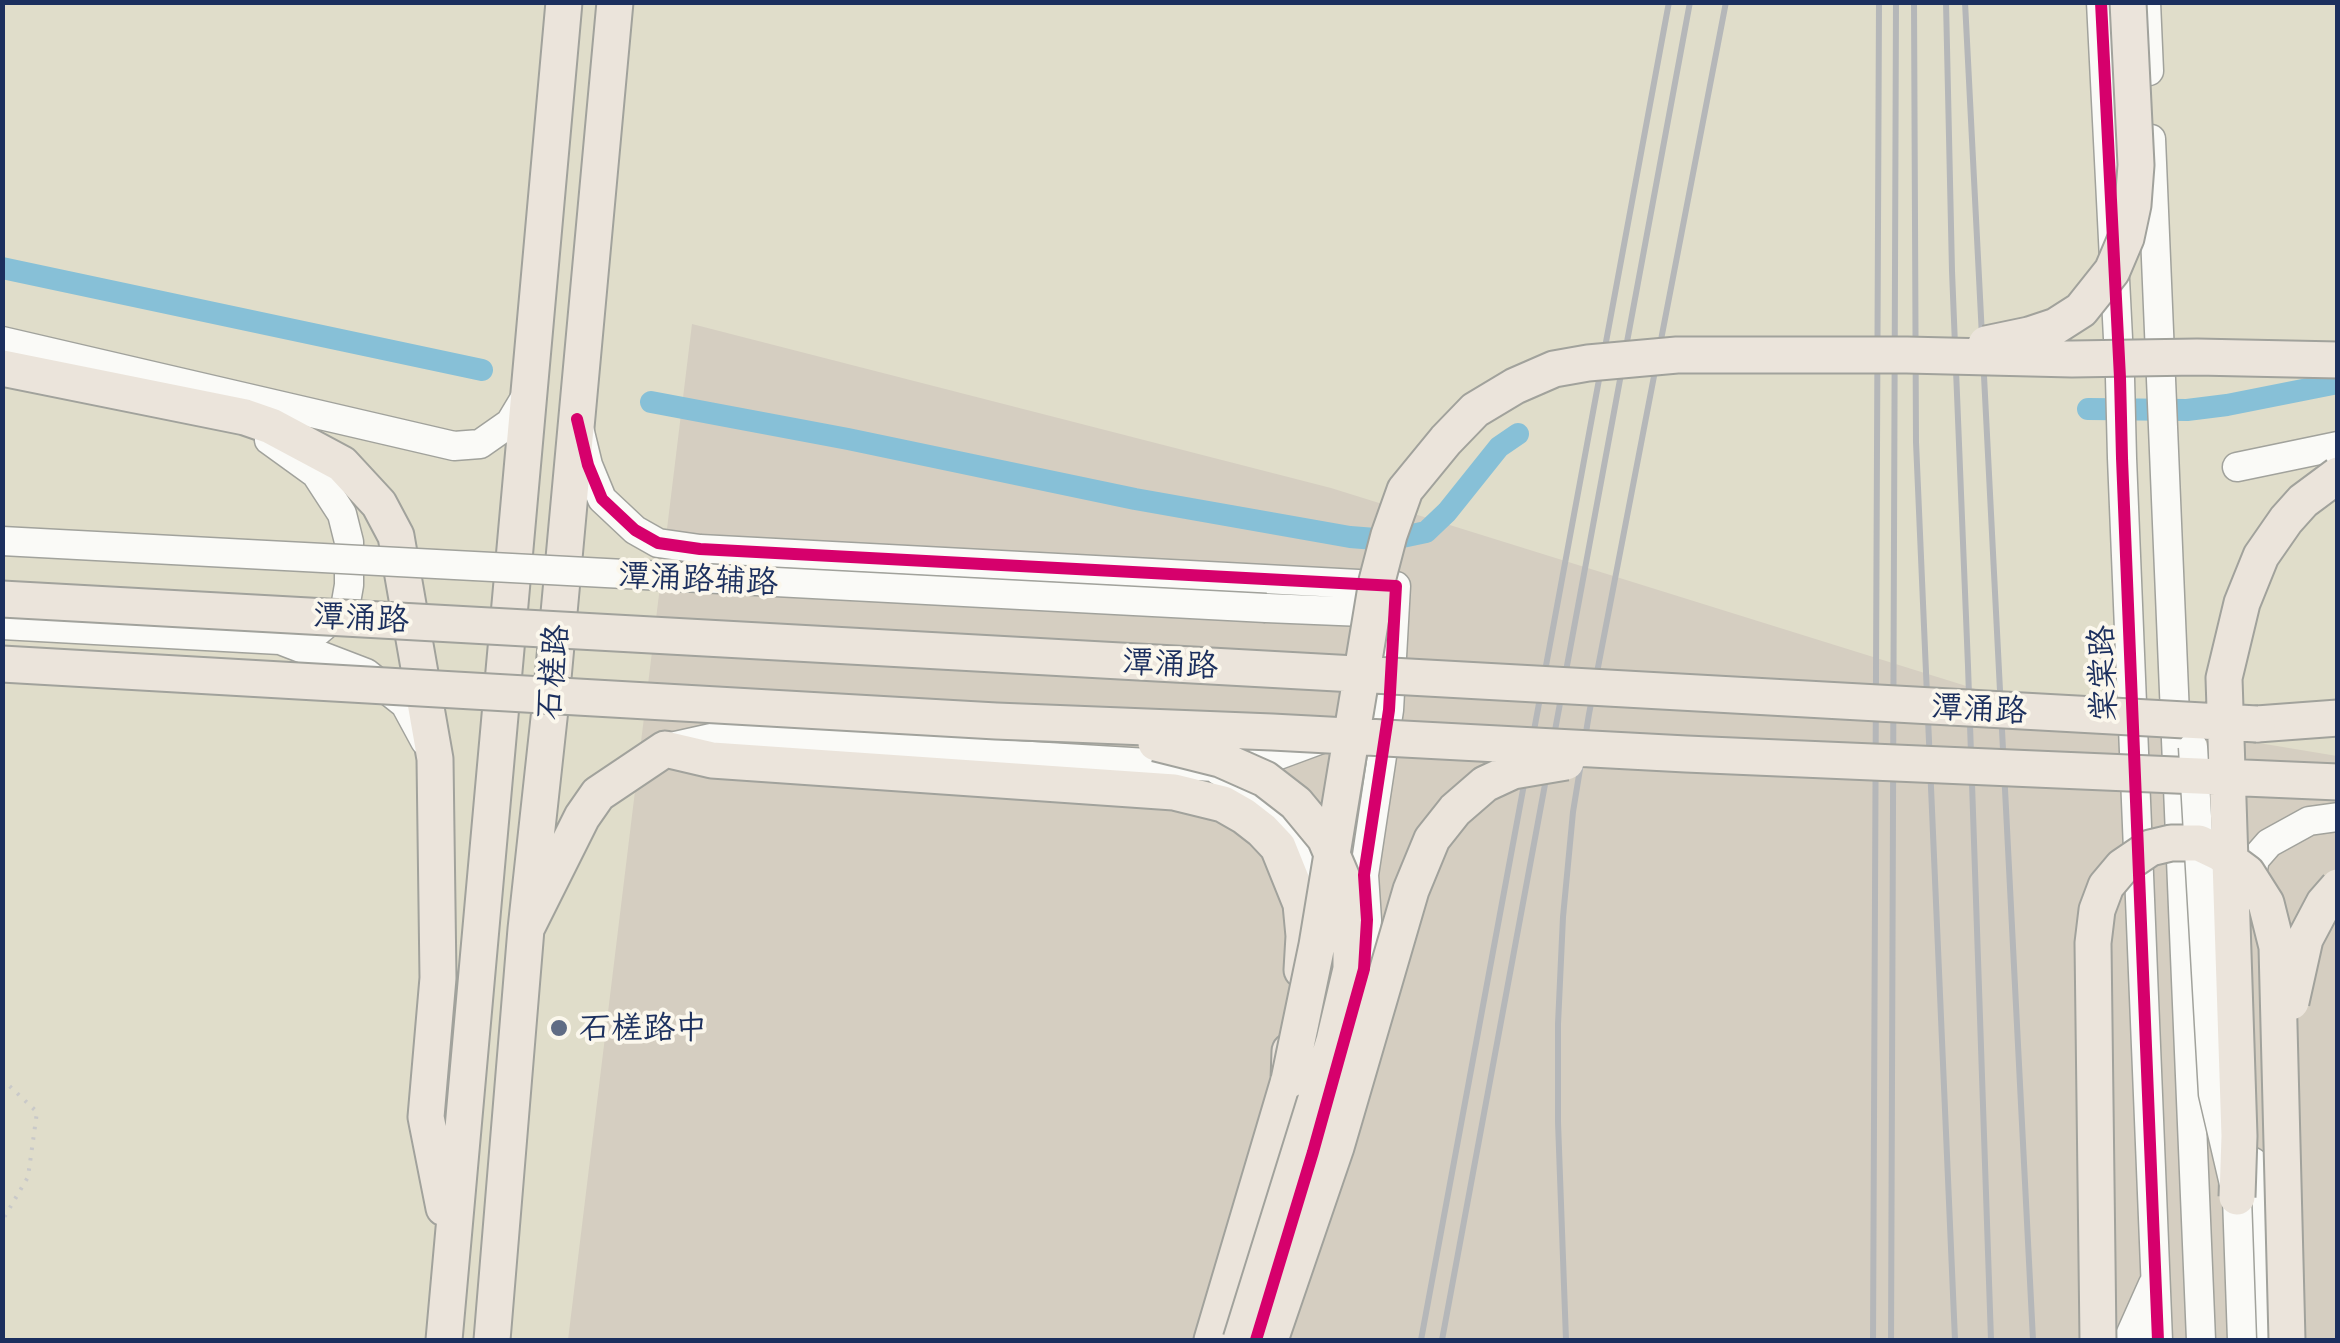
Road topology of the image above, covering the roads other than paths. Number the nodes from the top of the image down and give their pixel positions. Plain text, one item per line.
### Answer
1 (564, 2) edge
2 (614, 2) edge
3 (2101, 2) edge
4 (2128, 2) edge
5 (2146, 2) edge
6 (2, 341) edge
7 (1907, 355) junction
8 (2338, 360) edge
9 (2, 368) edge
10 (529, 392) junction
11 (205, 409) junction
12 (577, 420) junction
13 (2338, 446) edge
14 (2236, 467) dead end
15 (2338, 474) edge
16 (2, 541) edge
17 (2, 599) edge
18 (1394, 614) junction
19 (2238, 622) junction
20 (2, 624) edge
21 (280, 640) junction
22 (2, 664) edge
23 (2174, 672) junction
24 (1389, 710) junction
25 (2338, 718) edge
26 (996, 721) junction
27 (2256, 724) junction
28 (2338, 729) edge
29 (665, 749) junction
30 (1686, 754) junction
31 (435, 759) junction
32 (1214, 768) junction
33 (2338, 782) edge
34 (2338, 817) edge
35 (2338, 887) edge
36 (526, 929) junction
37 (2246, 930) junction
38 (2280, 1052) junction
39 (1289, 1080) junction
40 (2236, 1197) junction
41 (452, 1248) junction
42 (2155, 1278) junction
43 (444, 1340) edge
44 (492, 1340) edge
45 (1212, 1340) edge
46 (1231, 1340) edge
47 (1241, 1340) edge
48 (1256, 1340) edge
49 (1270, 1340) edge
50 (2098, 1340) edge
51 (2128, 1340) edge
52 (2158, 1340) edge
53 (2201, 1340) edge
54 (2242, 1340) edge
55 (2258, 1340) edge
56 (2288, 1340) edge

1 - 10 main road, 石槎路
2 - 12 main road, 石槎路
3 - 42 street, 棠棠路
4 - 7 main road, bridge
5 - 23 street
6 - 10 street
7 - 8 main road, bridge
7 - 39 main road, bridge
9 - 11 main road
10 - 41 main road, 石槎路
11 - 21 street
11 - 31 main road
12 - 18 street
12 - 36 main road, 石槎路
13 - 14 street
15 - 19 main road, bridge
16 - 18 street, 潭涌路辅路, bridge
17 - 27 main road, 潭涌路, bridge
18 - 24 street
19 - 37 street
19 - 40 main road, bridge
20 - 21 street
21 - 31 street
22 - 26 main road, 潭涌路, bridge
23 - 40 street, bridge
23 - 53 street
24 - 32 street
24 - 48 street
25 - 27 main road
26 - 30 main road, 潭涌路, bridge
26 - 47 main road, bridge
27 - 28 main road, 潭涌路
29 - 32 street
29 - 36 main road
29 - 39 main road, bridge
30 - 33 main road, 潭涌路, bridge
30 - 49 main road, bridge
31 - 41 main road
32 - 46 street
34 - 37 street
35 - 38 main road, bridge
36 - 44 main road, 石槎路
37 - 55 street
38 - 50 main road, bridge
38 - 56 main road, bridge
39 - 45 main road
40 - 54 street, bridge
41 - 43 main road, 石槎路
42 - 51 street
42 - 52 street, 棠棠路

